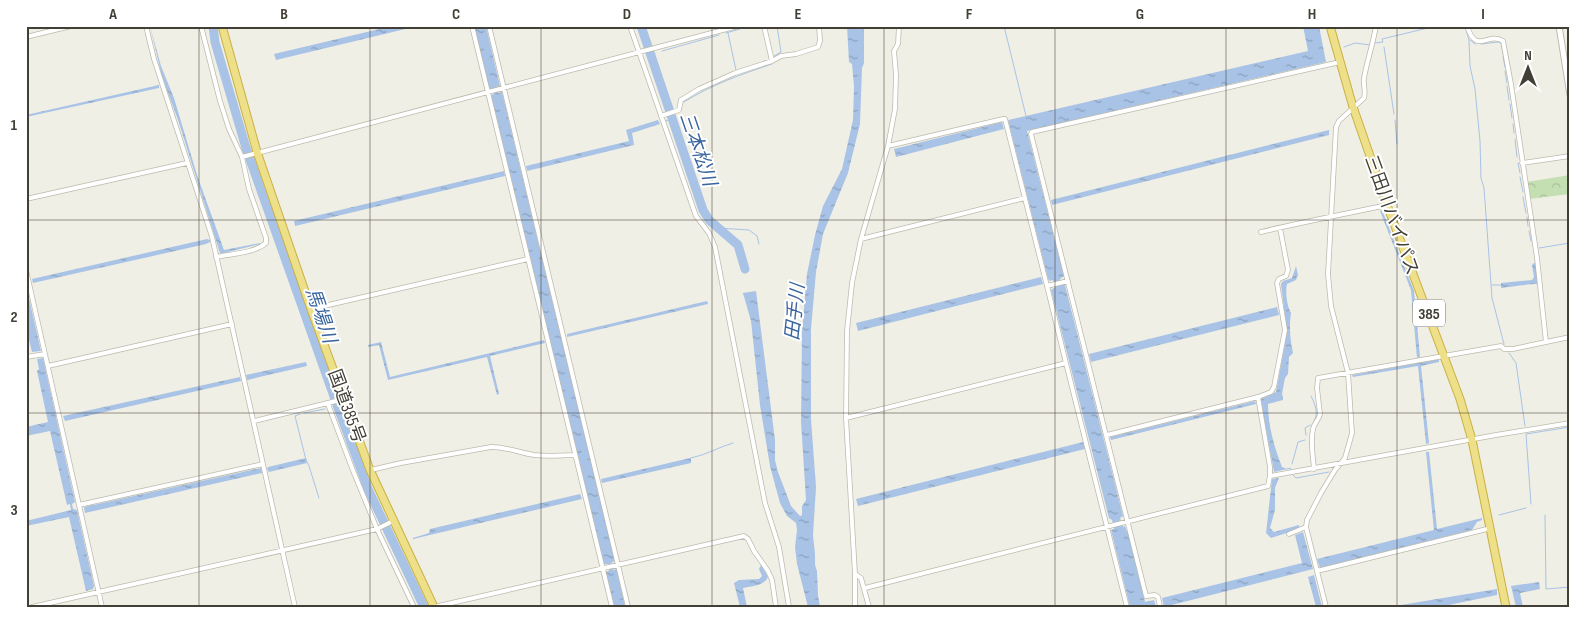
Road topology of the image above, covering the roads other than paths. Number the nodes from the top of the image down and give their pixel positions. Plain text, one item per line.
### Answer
1 (72, 26) edge
2 (146, 26) edge
3 (201, 26) edge
4 (222, 26) edge
5 (472, 26) edge
6 (489, 26) edge
7 (630, 26) edge
8 (738, 26) edge
9 (764, 26) edge
10 (819, 26) edge
11 (899, 26) edge
12 (1330, 26) edge
13 (1376, 26) edge
14 (1467, 26) edge
15 (1558, 26) edge
16 (26, 36) edge
17 (640, 53) junction
18 (772, 62) junction
19 (1340, 62) junction
20 (504, 88) junction
21 (488, 93) junction
22 (1570, 95) edge
23 (1353, 107) junction
24 (661, 116) junction
25 (888, 146) junction
26 (255, 153) junction
27 (244, 156) junction
28 (1570, 156) edge
29 (187, 163) junction
30 (1522, 163) junction
31 (1025, 198) junction
32 (26, 199) edge
33 (1388, 206) junction
34 (1331, 217) junction
35 (1280, 228) junction
36 (1262, 232) dead end
37 (861, 239) junction
38 (216, 257) junction
39 (528, 260) junction
40 (26, 270) edge
41 (1068, 280) junction
42 (1047, 286) junction
43 (311, 309) junction
44 (232, 324) junction
45 (1570, 337) edge
46 (1546, 342) junction
47 (45, 354) junction
48 (1445, 356) junction
49 (26, 357) edge
50 (1066, 363) junction
51 (48, 366) junction
52 (1348, 373) junction
53 (1258, 398) junction
54 (343, 400) junction
55 (329, 404) junction
56 (846, 418) junction
57 (254, 421) junction
58 (1570, 423) edge
59 (1107, 435) junction
60 (1472, 440) junction
61 (575, 455) junction
62 (263, 464) junction
63 (1340, 464) junction
64 (1314, 469) junction
65 (370, 470) junction
66 (1270, 476) junction
67 (79, 505) junction
68 (1128, 521) junction
69 (392, 522) junction
70 (1106, 527) junction
71 (1306, 527) junction
72 (378, 528) junction
73 (1491, 528) junction
74 (1289, 534) dead end
75 (283, 550) junction
76 (618, 565) junction
77 (602, 568) junction
78 (1317, 571) junction
79 (855, 574) junction
80 (865, 588) junction
81 (99, 592) junction
82 (32, 607) edge
83 (102, 607) edge
84 (296, 607) edge
85 (414, 607) edge
86 (434, 607) edge
87 (612, 607) edge
88 (628, 607) edge
89 (777, 607) edge
90 (789, 607) edge
91 (855, 607) edge
92 (868, 607) edge
93 (1127, 607) edge
94 (1160, 607) edge
95 (1326, 607) edge
96 (1506, 607) edge

1 - 16 street
2 - 29 street
3 - 27 street
4 - 26 highway, 国道385号
5 - 21 street
6 - 20 street
7 - 17 street
8 - 17 street
9 - 18 street
10 - 18 street
11 - 25 street
12 - 19 highway, 三田川バイパス / 385
13 - 23 street
14 - 30 street
15 - 22 street
17 - 20 street
17 - 24 street
18 - 24 street
19 - 23 highway, 三田川バイパス / 385
19 - 41 street
20 - 21 street
20 - 76 street
21 - 26 street
21 - 39 street
23 - 33 highway, 三田川バイパス / 385
23 - 34 street
24 - 90 street
25 - 31 street
25 - 37 street
26 - 27 street
26 - 43 highway, 国道385号
27 - 38 street
28 - 30 street
29 - 32 street
29 - 38 street
30 - 46 street
31 - 37 street
31 - 42 street
33 - 34 street
33 - 48 highway, 三田川バイパス / 385
34 - 35 street
34 - 52 street
35 - 36 street
35 - 53 street
37 - 56 street
38 - 44 street
39 - 43 street
39 - 61 street
40 - 47 street
41 - 42 street
41 - 59 street
42 - 50 street
43 - 54 highway, 国道385号
44 - 51 street
44 - 57 street
45 - 46 street
46 - 48 street
47 - 49 street
47 - 51 street
48 - 52 street
48 - 60 highway, 三田川バイパス / 385
50 - 56 street
50 - 70 street
51 - 67 street
52 - 63 street
52 - 64 street
53 - 59 street
53 - 66 street
54 - 55 street
54 - 65 highway, 国道385号
55 - 57 street
55 - 72 street
56 - 79 street
57 - 62 street
58 - 60 street
59 - 68 street
60 - 63 street
60 - 73 highway, 三田川バイパス / 385
61 - 65 street
61 - 77 street
62 - 67 street
62 - 75 street
63 - 64 street
63 - 71 street
64 - 66 street
65 - 69 highway, 国道385号
66 - 68 street
67 - 81 street
68 - 70 street
68 - 94 street
69 - 72 street
69 - 86 highway, 国道385号
70 - 80 street
70 - 93 street
71 - 74 street
71 - 78 street
72 - 75 street
72 - 85 street
73 - 78 street
73 - 96 highway, 三田川バイパス / 385
75 - 81 street
75 - 84 street
76 - 77 street
76 - 88 street
76 - 89 street
77 - 86 street
77 - 87 street
78 - 95 street
79 - 80 street
79 - 91 street
80 - 92 street
81 - 82 street
81 - 83 street

